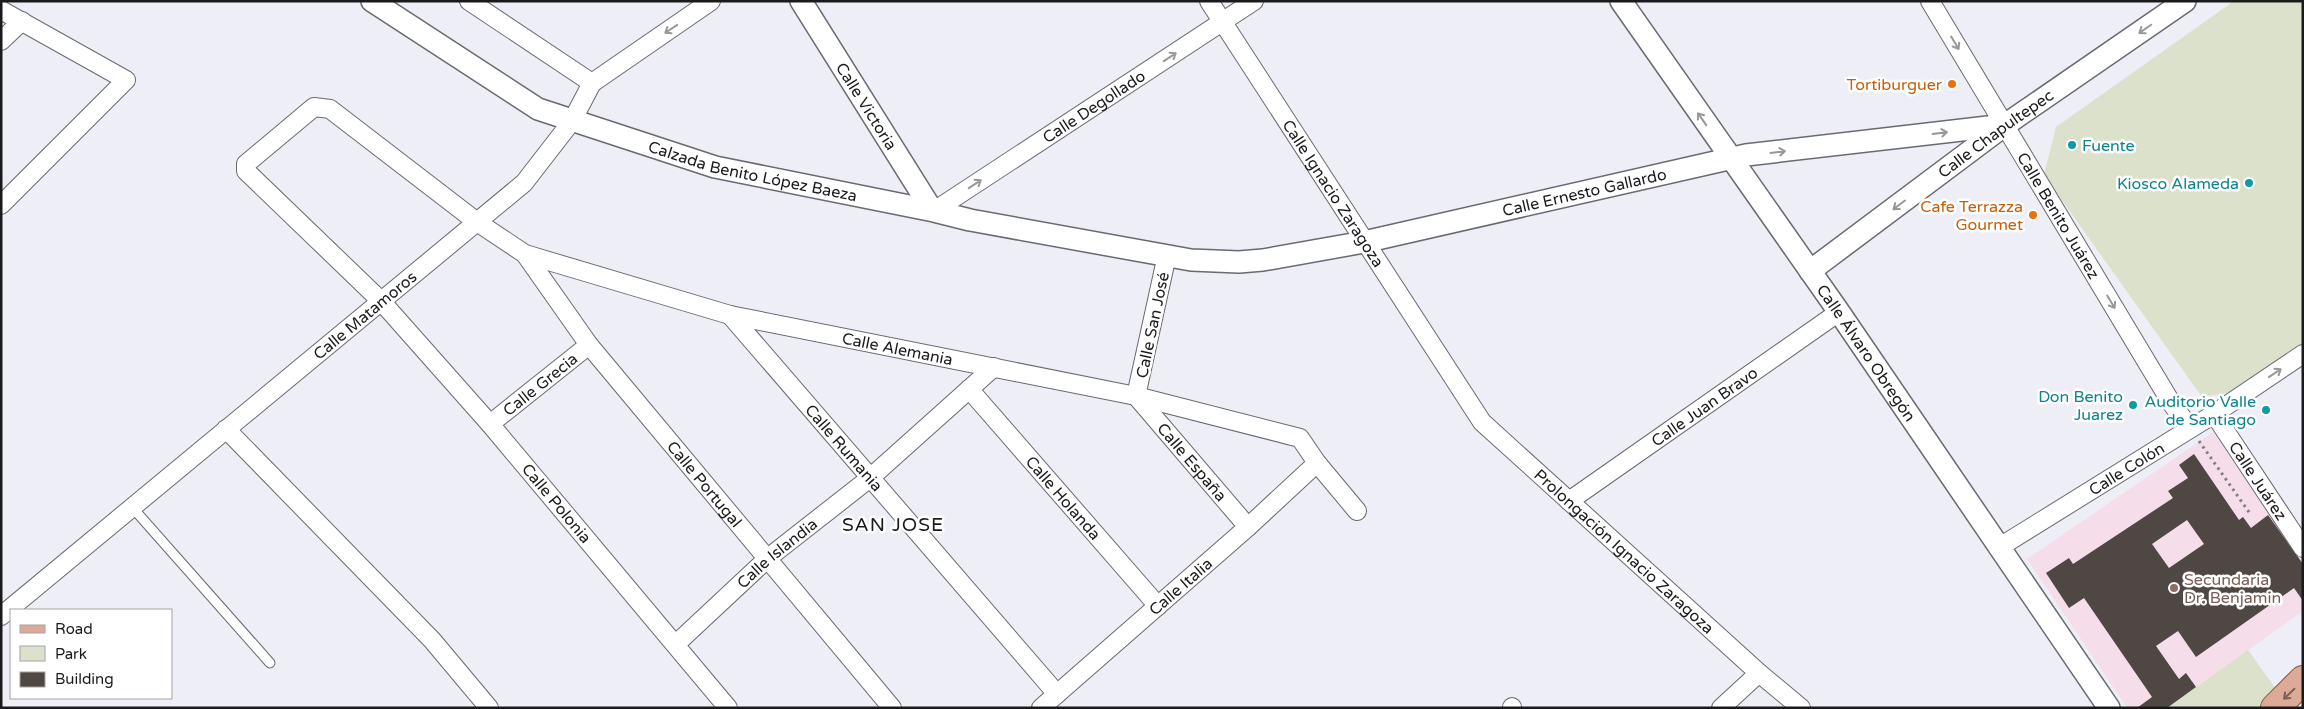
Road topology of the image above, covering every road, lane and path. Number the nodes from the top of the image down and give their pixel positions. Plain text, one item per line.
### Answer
1 (372, 1) edge
2 (469, 1) edge
3 (711, 1) edge
4 (801, 1) edge
5 (1209, 1) edge
6 (1254, 1) edge
7 (1621, 1) edge
8 (1930, 1) edge
9 (2185, 1) edge
10 (1, 10) edge
11 (22, 21) junction
12 (1222, 23) junction
13 (1, 41) edge
14 (592, 83) junction
15 (572, 121) junction
16 (2004, 125) junction
17 (1730, 159) junction
18 (1, 204) edge
19 (933, 210) junction
20 (477, 222) junction
21 (1364, 242) junction
22 (525, 254) junction
23 (1167, 255) junction
24 (1810, 271) junction
25 (381, 301) junction
26 (1839, 312) junction
27 (730, 315) junction
28 (589, 345) junction
29 (2303, 354) edge
30 (994, 367) junction
31 (1458, 385) joint
32 (969, 389) junction
33 (1136, 396) junction
34 (2214, 414) junction
35 (490, 424) junction
36 (2190, 428) junction
37 (226, 429) junction
38 (1317, 463) junction
39 (870, 478) junction
40 (1569, 501) junction
41 (132, 507) junction
42 (1357, 511) dead end
43 (2251, 515) dead end
44 (1248, 527) junction
45 (1998, 548) junction
46 (2303, 548) edge
47 (768, 558) junction
48 (1158, 606) junction
49 (1, 616) edge
50 (676, 644) junction
51 (270, 663) dead end
52 (1759, 673) junction
53 (2303, 680) edge
54 (1057, 694) junction
55 (489, 708) edge
56 (728, 708) edge
57 (892, 708) edge
58 (1041, 708) edge
59 (1721, 708) edge
60 (1801, 708) edge
61 (2108, 708) edge
62 (2275, 708) edge

1 - 15 street, Calzada Benito López Baeza
2 - 14 street
3 -> 14 street, Calle Matamoros
4 - 19 street, Calle Victoria
5 - 12 street, Calle Ignacio Zaragoza
6 - 12 street, Calle Degollado
17 -> 7 street, Calle Álvaro Obregón
8 -> 16 street, Calle Benito Juárez
9 -> 16 street, Calle Chapultepec
10 - 11 street
11 - 13 street
11 - 18 street
19 -> 12 street, Calle Degollado
12 - 21 street, Calle Ignacio Zaragoza
14 - 15 street, Calle Matamoros
15 - 19 street, Calzada Benito López Baeza
15 - 20 street, Calle Matamoros
17 -> 16 street, Calle Ernesto Gallardo
16 -> 24 street, Calle Chapultepec
16 -> 36 street, Calle Benito Juárez
17 - 21 street, Calle Ernesto Gallardo
17 - 24 street, Calle Álvaro Obregón
19 - 23 street, Calzada Benito López Baeza
20 - 22 street, Calle Alemania
20 - 25 street, Calle Matamoros
20 - 25 street, Calle Alemania
21 - 23 street, Calle Ernesto Gallardo
21 - 31 street, Calle Ignacio Zaragoza
22 - 27 street, Calle Alemania
22 - 28 street, Calle Portugal
23 - 33 street, Calle San José
24 - 26 street, Calle Álvaro Obregón
25 - 35 street, Calle Polonia
25 - 37 street, Calle Matamoros
26 - 40 street, Calle Juan Bravo
26 - 45 street, Calle Álvaro Obregón
27 - 30 street, Calle Alemania
27 - 39 street, Calle Rumania
28 - 35 street, Calle Grecia
28 - 47 street, Calle Portugal
34 -> 29 street, Calle Colón
30 - 32 street, Calle Islandia
30 - 33 street, Calle Alemania
31 - 40 street, Prolongación Ignacio Zaragoza
32 - 39 street, Calle Islandia
32 - 48 street, Calle Holanda
33 - 38 street, Calle Alemania
33 - 44 street, Calle España
34 - 36 street, Calle Colón
34 - 46 street, Calle Juárez
35 - 50 street, Calle Polonia
36 - 43 path
36 - 45 street, Calle Colón
37 - 41 street, Calle Matamoros
37 - 55 street
38 - 42 street, Calle Alemania
38 - 44 street, Calle Italia
39 - 47 street, Calle Islandia
39 - 54 street, Calle Rumania
40 - 52 street, Prolongación Ignacio Zaragoza
41 - 49 street, Calle Matamoros
41 - 51 lane
44 - 48 street, Calle Italia
45 - 61 street, Calle Álvaro Obregón
47 - 50 street, Calle Islandia
47 - 57 street, Calle Portugal
48 - 54 street, Calle Italia
50 - 56 street, Calle Polonia
52 - 59 street
52 - 60 street, Prolongación Ignacio Zaragoza
53 -> 62 main road
54 - 58 street, Calle Italia

